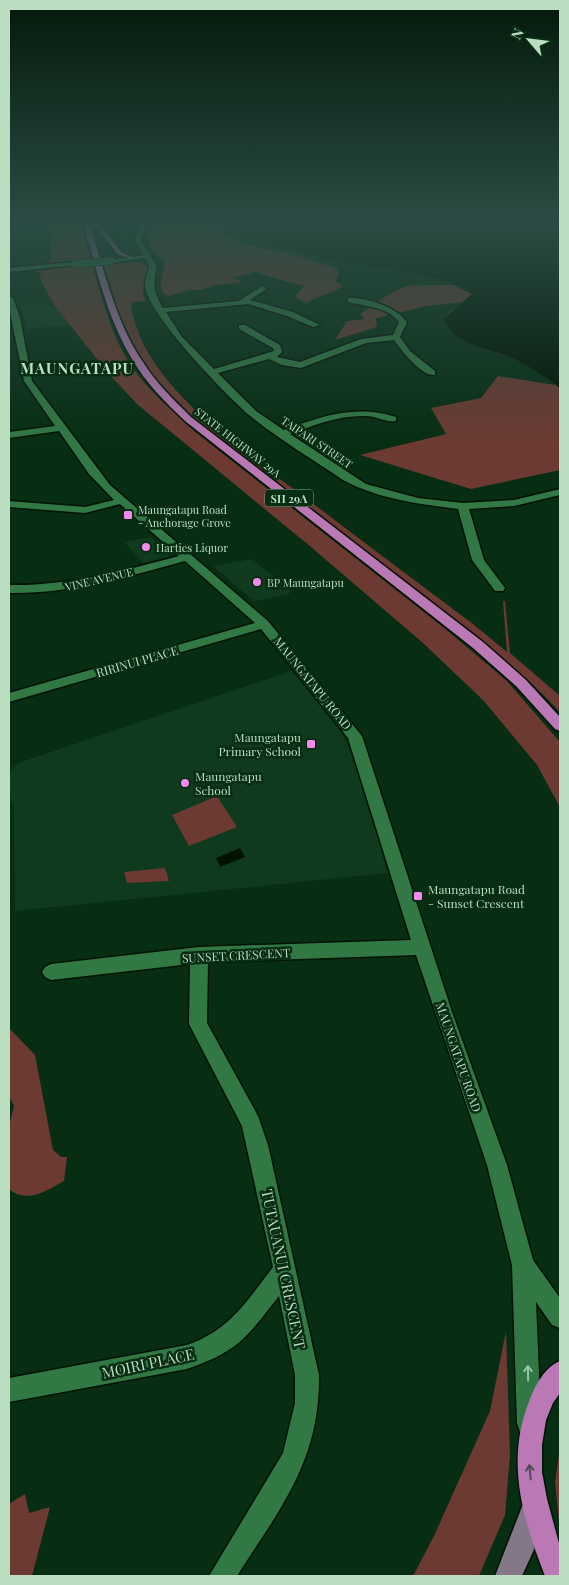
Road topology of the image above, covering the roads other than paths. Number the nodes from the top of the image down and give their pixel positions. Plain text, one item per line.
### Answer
1 (111, 296) edge
2 (152, 296) edge
3 (251, 296) edge
4 (9, 298) edge
5 (351, 300) dead end
6 (242, 302) junction
7 (164, 312) junction
8 (316, 325) dead end
9 (242, 327) dead end
10 (396, 337) junction
11 (271, 357) junction
12 (212, 372) junction
13 (432, 373) dead end
14 (393, 419) dead end
15 (63, 428) junction
16 (282, 434) junction
17 (9, 435) edge
18 (560, 492) edge
19 (121, 501) junction
20 (9, 504) edge
21 (464, 506) junction
22 (187, 557) junction
23 (499, 588) dead end
24 (9, 589) edge
25 (264, 624) junction
26 (9, 698) edge
27 (560, 726) edge
28 (422, 947) junction
29 (200, 956) junction
30 (51, 972) dead end
31 (523, 1265) junction
32 (284, 1271) junction
33 (560, 1317) edge
34 (560, 1373) edge
35 (9, 1390) edge
36 (529, 1439) junction
37 (534, 1505) junction
38 (222, 1576) edge
39 (508, 1576) edge
40 (558, 1576) edge

1 - 27 highway, STATE HIGHWAY 29A / SH 29A
2 - 7 street, TAIPARI STREET
3 - 6 street
4 - 15 street, MAUNGATAPU ROAD
5 - 10 street
6 - 7 street
6 - 8 street
7 - 12 street, TAIPARI STREET
9 - 11 street
10 - 11 street
10 - 13 street
11 - 12 street
12 - 16 street, TAIPARI STREET
14 - 16 street
15 - 17 street
15 - 19 street, MAUNGATAPU ROAD
16 - 21 street, TAIPARI STREET
18 - 21 street, TAIPARI STREET
19 - 20 street
19 - 22 street, MAUNGATAPU ROAD
21 - 23 street
22 - 24 street, VINE AVENUE
22 - 25 street, MAUNGATAPU ROAD
25 - 26 street, RIRINUI PLACE
25 - 28 street, MAUNGATAPU ROAD
28 - 29 street, SUNSET CRESCENT
28 - 31 street, MAUNGATAPU ROAD
29 - 30 street, SUNSET CRESCENT
29 - 32 street, TUTAUANUI CRESCENT
31 - 33 street, MAUNGATAPU ROAD
36 -> 31 street, MAUNGATAPU ROAD
32 - 35 street, MOIRI PLACE
32 - 38 street, TUTAUANUI CRESCENT
34 - 36 highway
37 -> 36 highway
37 - 39 main road
37 - 40 highway

